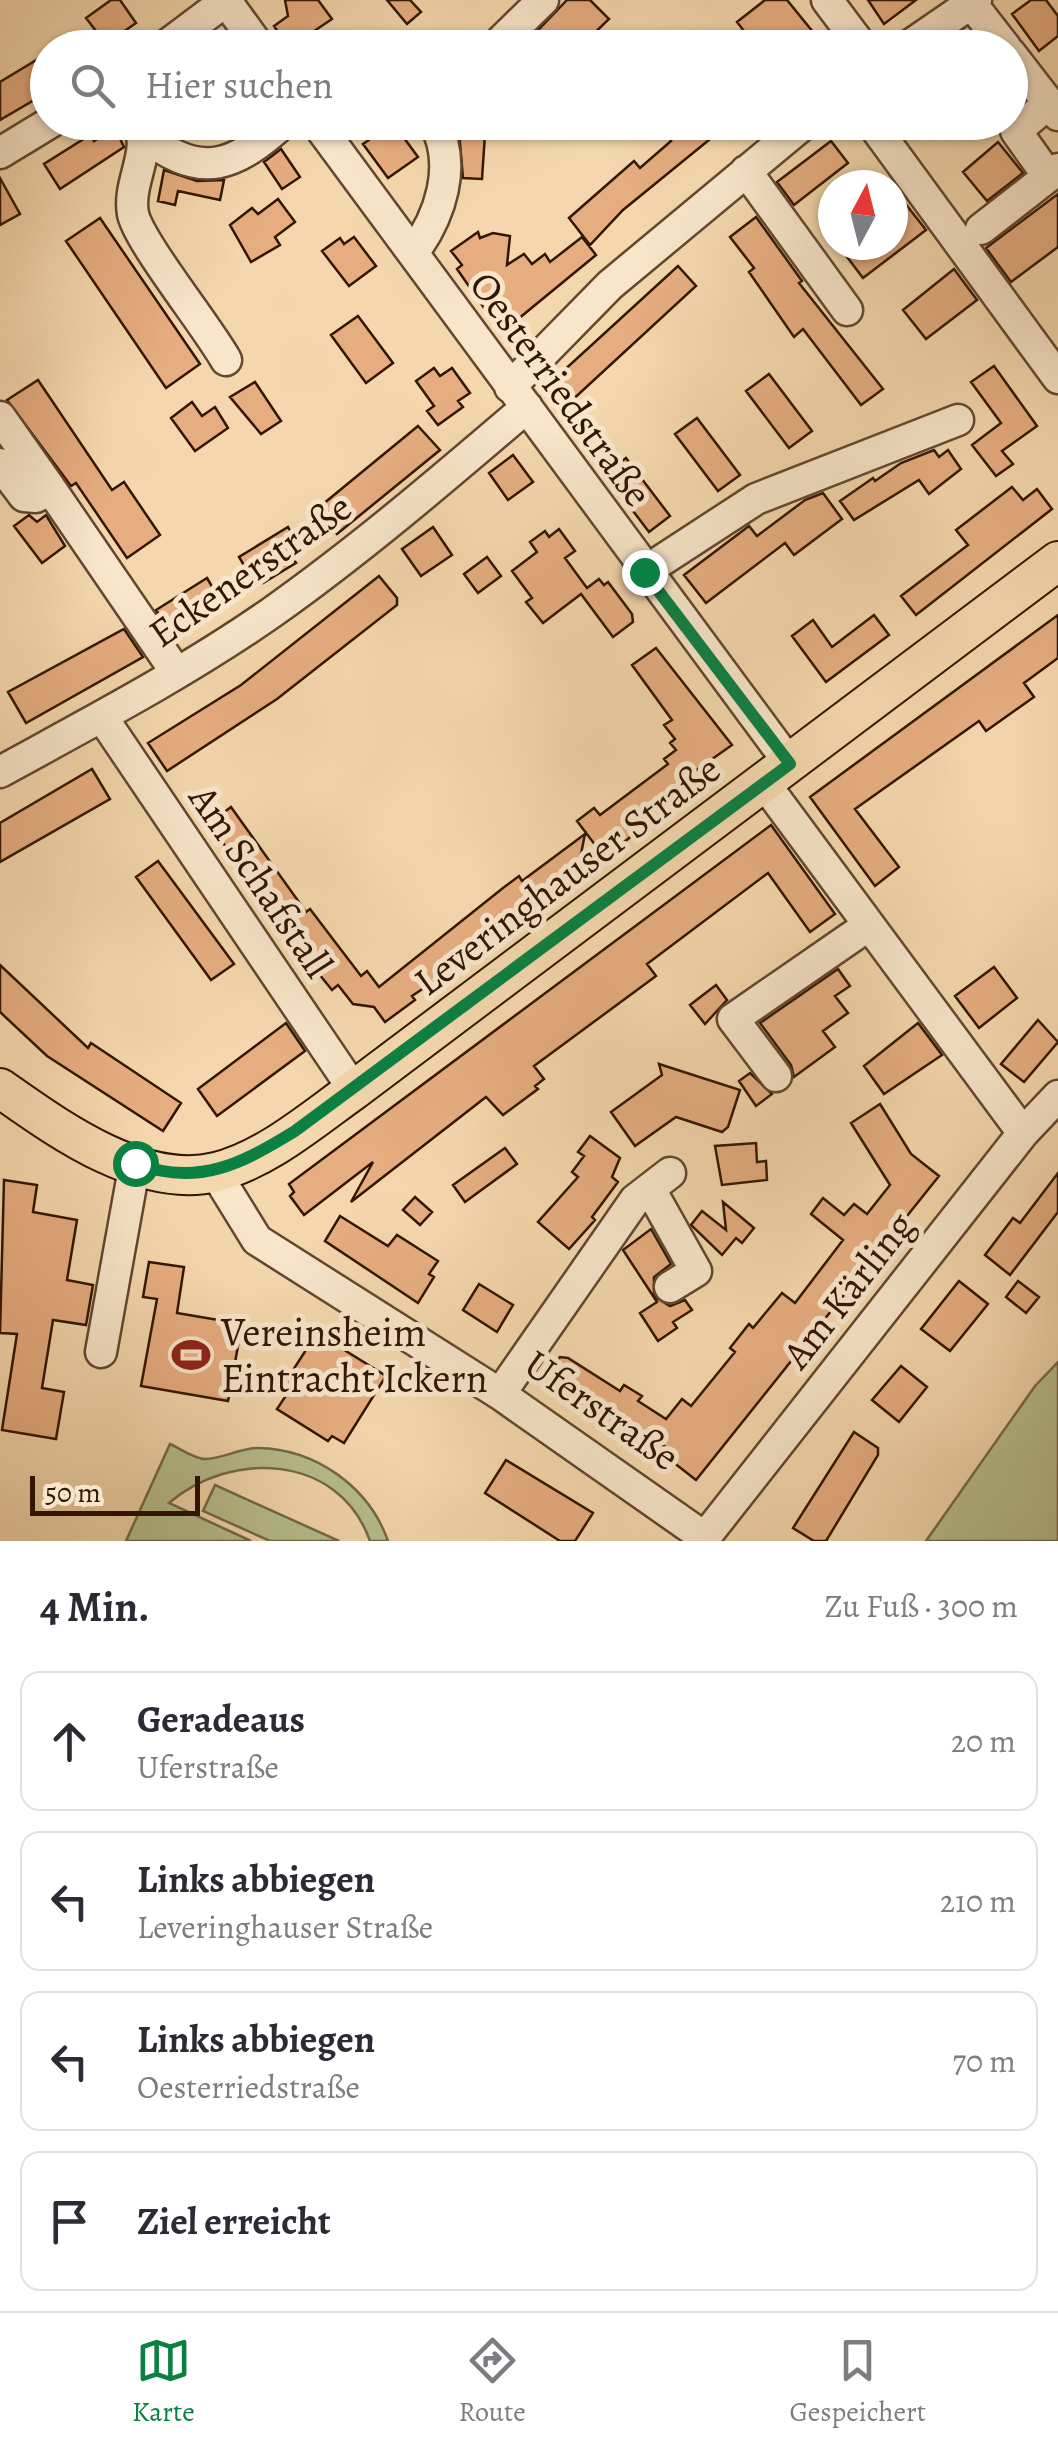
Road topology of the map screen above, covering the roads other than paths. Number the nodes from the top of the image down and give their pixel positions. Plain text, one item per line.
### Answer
1 (226, 0) edge
2 (543, 0) edge
3 (827, 0) edge
4 (974, 1) edge
5 (187, 30) edge
6 (247, 30) edge
7 (512, 30) edge
8 (850, 30) edge
9 (932, 30) edge
10 (994, 30) edge
11 (1028, 76) edge
12 (1054, 109) edge
13 (1028, 124) edge
14 (30, 134) edge
15 (141, 140) edge
16 (152, 140) edge
17 (264, 140) edge
18 (329, 140) edge
19 (444, 140) edge
20 (784, 140) edge
21 (884, 140) edge
22 (1024, 140) edge
23 (0, 153) edge
24 (746, 170) junction
25 (1053, 173) edge
26 (981, 230) dead end
27 (413, 253) junction
28 (847, 310) dead end
29 (226, 360) dead end
30 (1058, 378) edge
31 (518, 397) junction
32 (0, 418) edge
33 (958, 420) dead end
34 (0, 464) edge
35 (50, 488) junction
36 (1058, 561) edge
37 (644, 572) junction
38 (176, 672) junction
39 (102, 716) junction
40 (0, 772) edge
41 (777, 773) junction
42 (869, 925) junction
43 (776, 1076) dead end
44 (0, 1088) edge
45 (354, 1090) junction
46 (1058, 1096) edge
47 (1023, 1133) junction
48 (135, 1163) junction
49 (216, 1172) junction
50 (670, 1287) dead end
51 (100, 1352) dead end
52 (500, 1394) junction
53 (704, 1540) edge

1 - 5 street
1 - 6 street
2 - 7 street
3 - 8 street
4 - 9 street
4 - 10 street
11 - 12 street
12 - 13 street
14 - 23 street
15 - 29 street
16 - 17 street
18 - 27 street, Oesterriedstraße
19 - 27 street, Oesterriedstraße
20 - 24 street, Eckenerstraße
21 - 30 street
22 - 25 street
24 - 28 street
24 - 31 street, Eckenerstraße
25 - 26 street
27 - 31 street, Oesterriedstraße
31 - 37 street, Oesterriedstraße
31 - 38 street, Eckenerstraße
32 - 35 street
33 - 37 street
34 - 35 street
35 - 38 street
36 - 41 main road, Leveringhauser Straße
37 - 41 street, Oesterriedstraße
38 - 39 street, Eckenerstraße
39 - 40 street, Eckenerstraße
39 - 45 street, Am Schafstall
41 - 42 street, Oesterriedstraße
41 - 45 main road, Leveringhauser Straße
42 - 43 street
42 - 47 street, Oesterriedstraße
44 - 48 main road
45 - 49 main road, Leveringhauser Straße
46 - 47 street, Am Kärling
47 - 53 street, Am Kärling
48 - 49 main road
48 - 51 street
49 - 52 street, Uferstraße
50 - 52 street
52 - 53 street, Uferstraße

